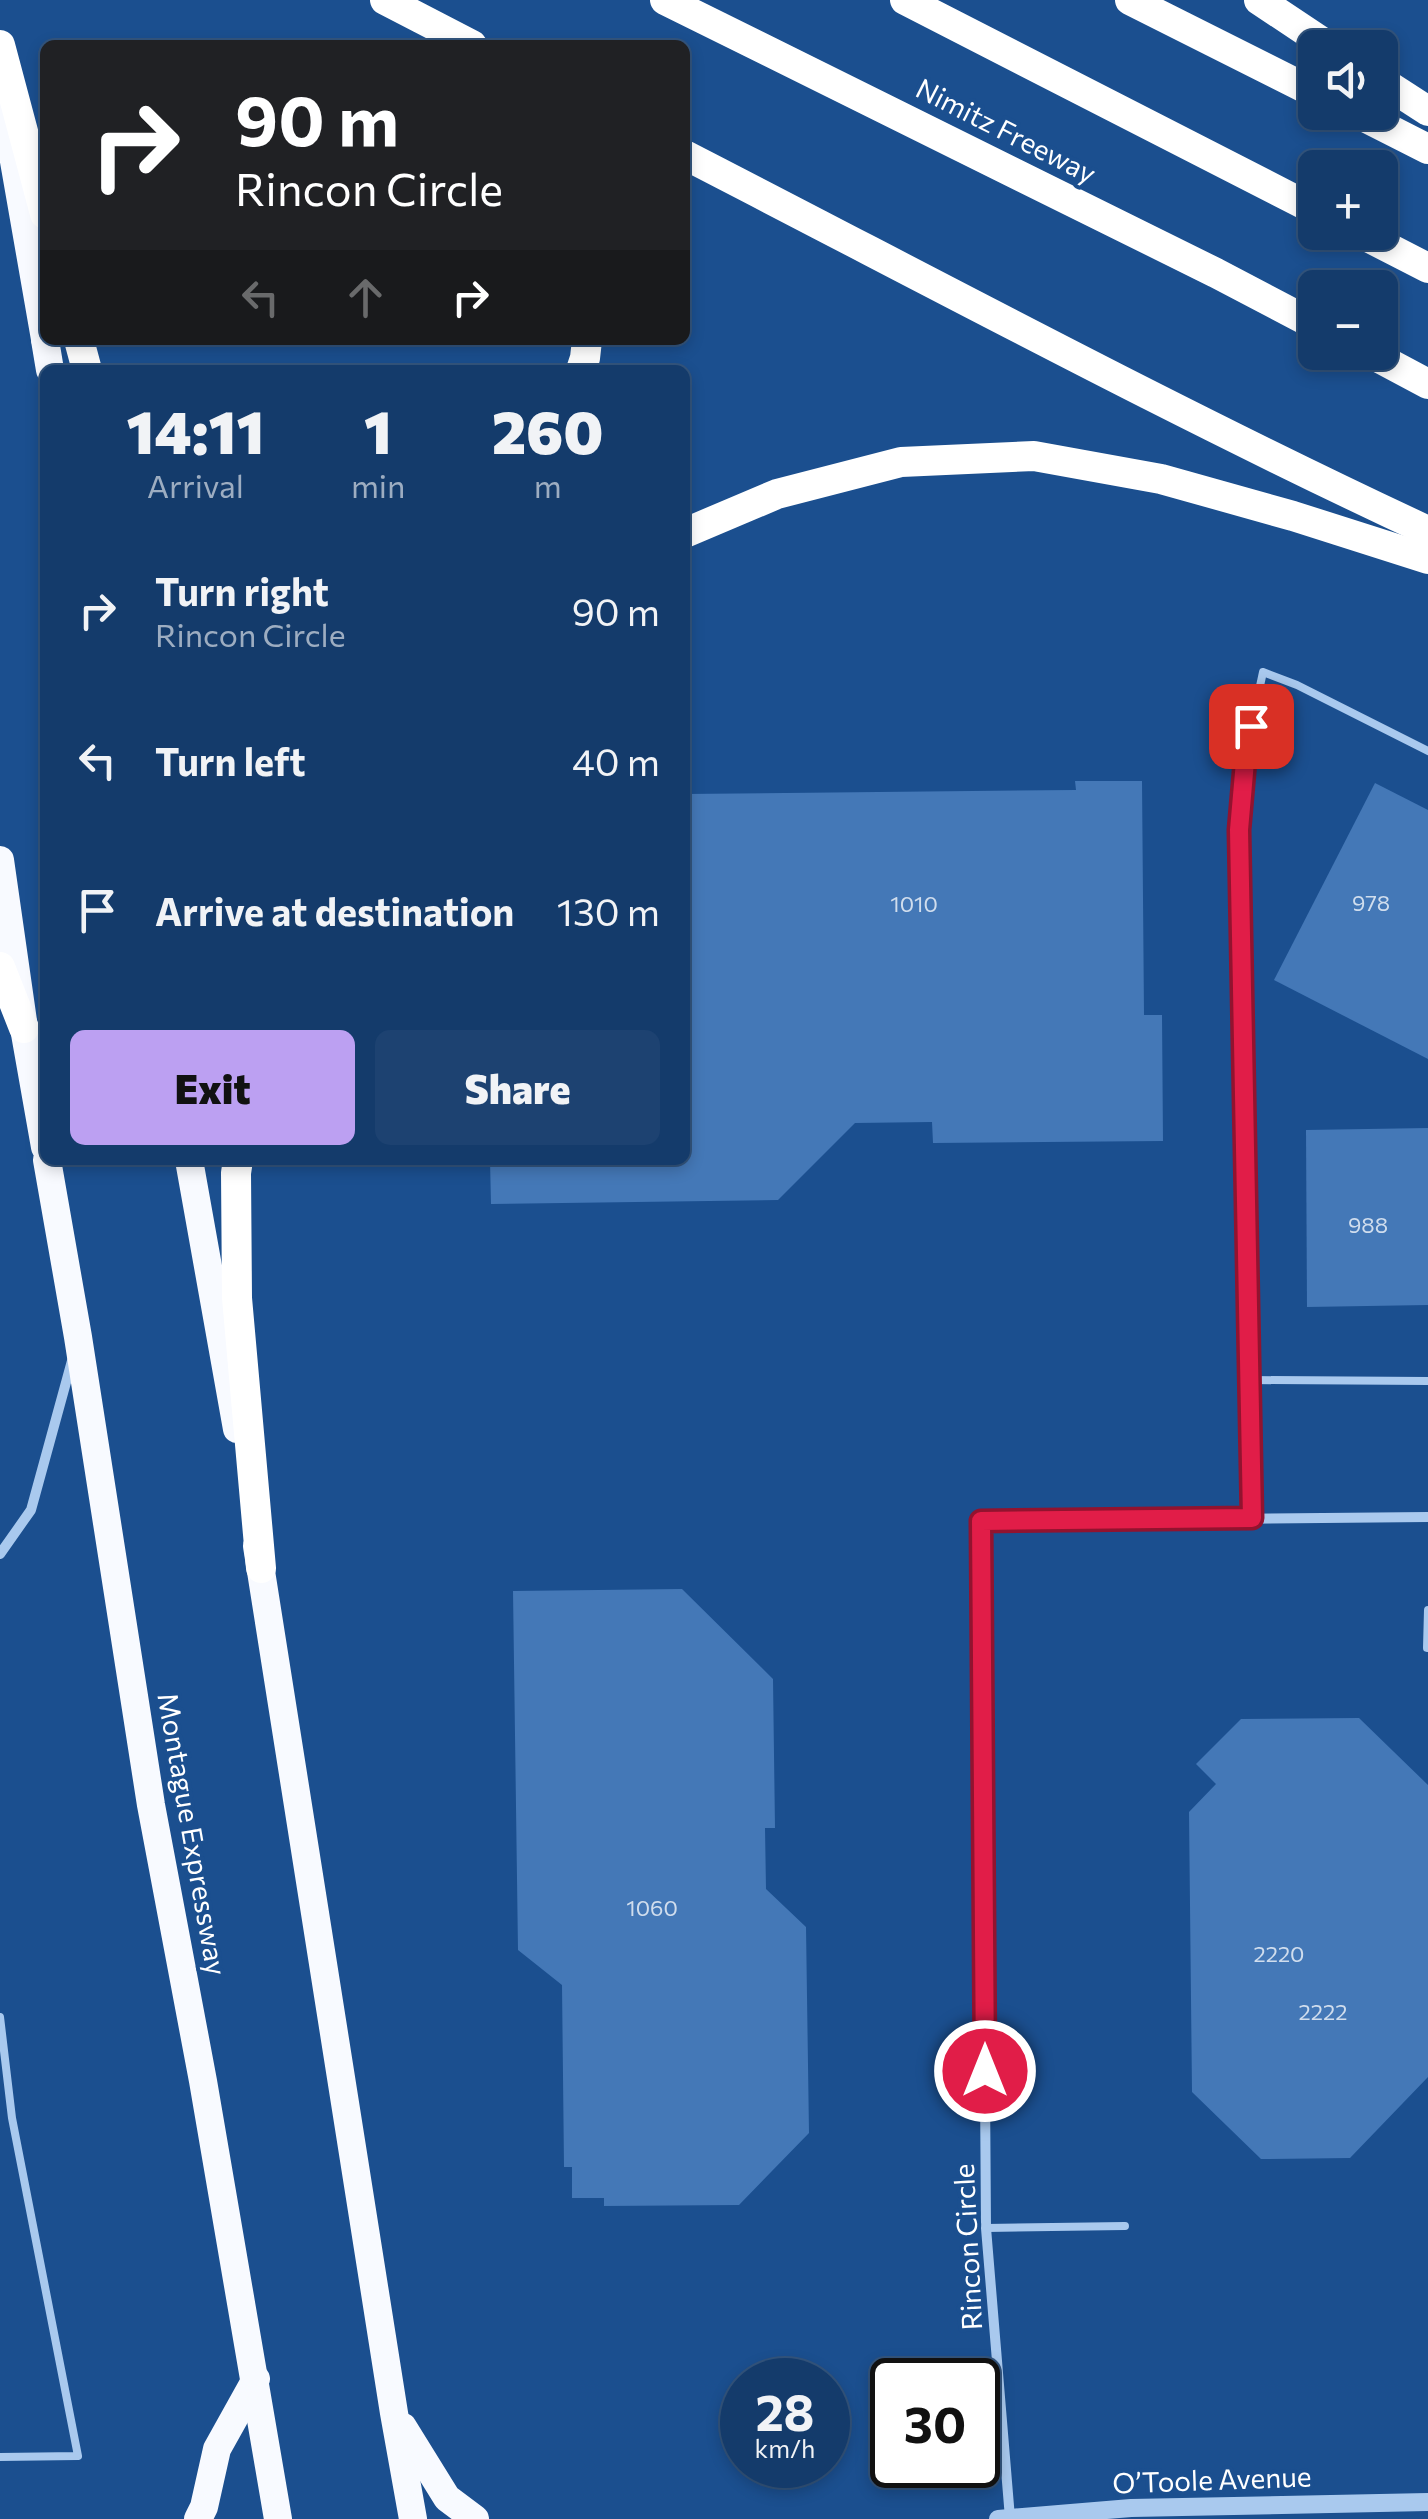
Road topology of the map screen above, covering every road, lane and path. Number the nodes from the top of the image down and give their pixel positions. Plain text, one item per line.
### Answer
1 (382, 0) edge
2 (666, 0) edge
3 (905, 0) edge
4 (1130, 0) edge
5 (1259, 0) edge
6 (1304, 30) edge
7 (431, 40) edge
8 (462, 40) edge
9 (0, 45) edge
10 (0, 83) edge
11 (1298, 84) edge
12 (1398, 92) edge
13 (1428, 111) edge
14 (1391, 130) edge
15 (1428, 149) edge
16 (690, 158) edge
17 (40, 195) edge
18 (1298, 201) edge
19 (1393, 250) edge
20 (1428, 268) edge
21 (40, 311) edge
22 (1298, 316) edge
23 (1398, 368) edge
24 (1428, 384) edge
25 (690, 531) edge
26 (1428, 531) edge
27 (1428, 559) edge
28 (1428, 751) edge
29 (0, 860) edge
30 (0, 967) edge
31 (24, 1028) junction
32 (40, 1119) edge
33 (48, 1165) edge
34 (190, 1165) edge
35 (237, 1165) edge
36 (78, 1337) junction
37 (1249, 1380) junction
38 (1428, 1381) edge
39 (1428, 1516) edge
40 (1252, 1518) junction
41 (0, 1554) edge
42 (261, 1568) junction
43 (1428, 1610) edge
44 (1427, 1648) edge
45 (0, 2017) edge
46 (1125, 2226) dead end
47 (986, 2228) junction
48 (256, 2379) junction
49 (394, 2413) junction
50 (0, 2457) edge
51 (1428, 2502) edge
52 (1393, 2510) edge
53 (1010, 2518) edge
54 (198, 2519) edge
55 (278, 2519) edge
56 (413, 2519) edge
57 (475, 2519) edge
58 (998, 2519) edge

1 - 7 highway
1 - 8 highway
2 - 22 highway, Nimitz Freeway
3 - 18 highway
4 - 11 highway
5 - 6 highway
9 - 17 highway
10 - 21 highway
12 - 13 highway
14 - 15 highway
16 - 26 highway
19 - 20 highway
23 - 24 highway
25 - 27 highway
28 - 37 lane
29 - 31 highway
30 - 31 highway
31 - 32 highway
33 - 36 highway, Montague Expressway
34 - 42 highway
35 - 42 highway
36 - 41 street
36 - 48 highway, Montague Expressway
37 - 38 lane
37 - 40 lane
39 - 40 street, Rincon Circle
40 - 47 street, Rincon Circle
42 - 49 highway
43 - 44 lane
45 - 50 lane
46 - 47 lane
47 - 53 street, Rincon Circle
48 - 54 highway
48 - 55 highway, Montague Expressway
49 - 56 highway
49 - 57 highway
51 - 52 street, O’Toole Avenue
52 - 53 street, O’Toole Avenue
53 - 58 street, O’Toole Avenue

